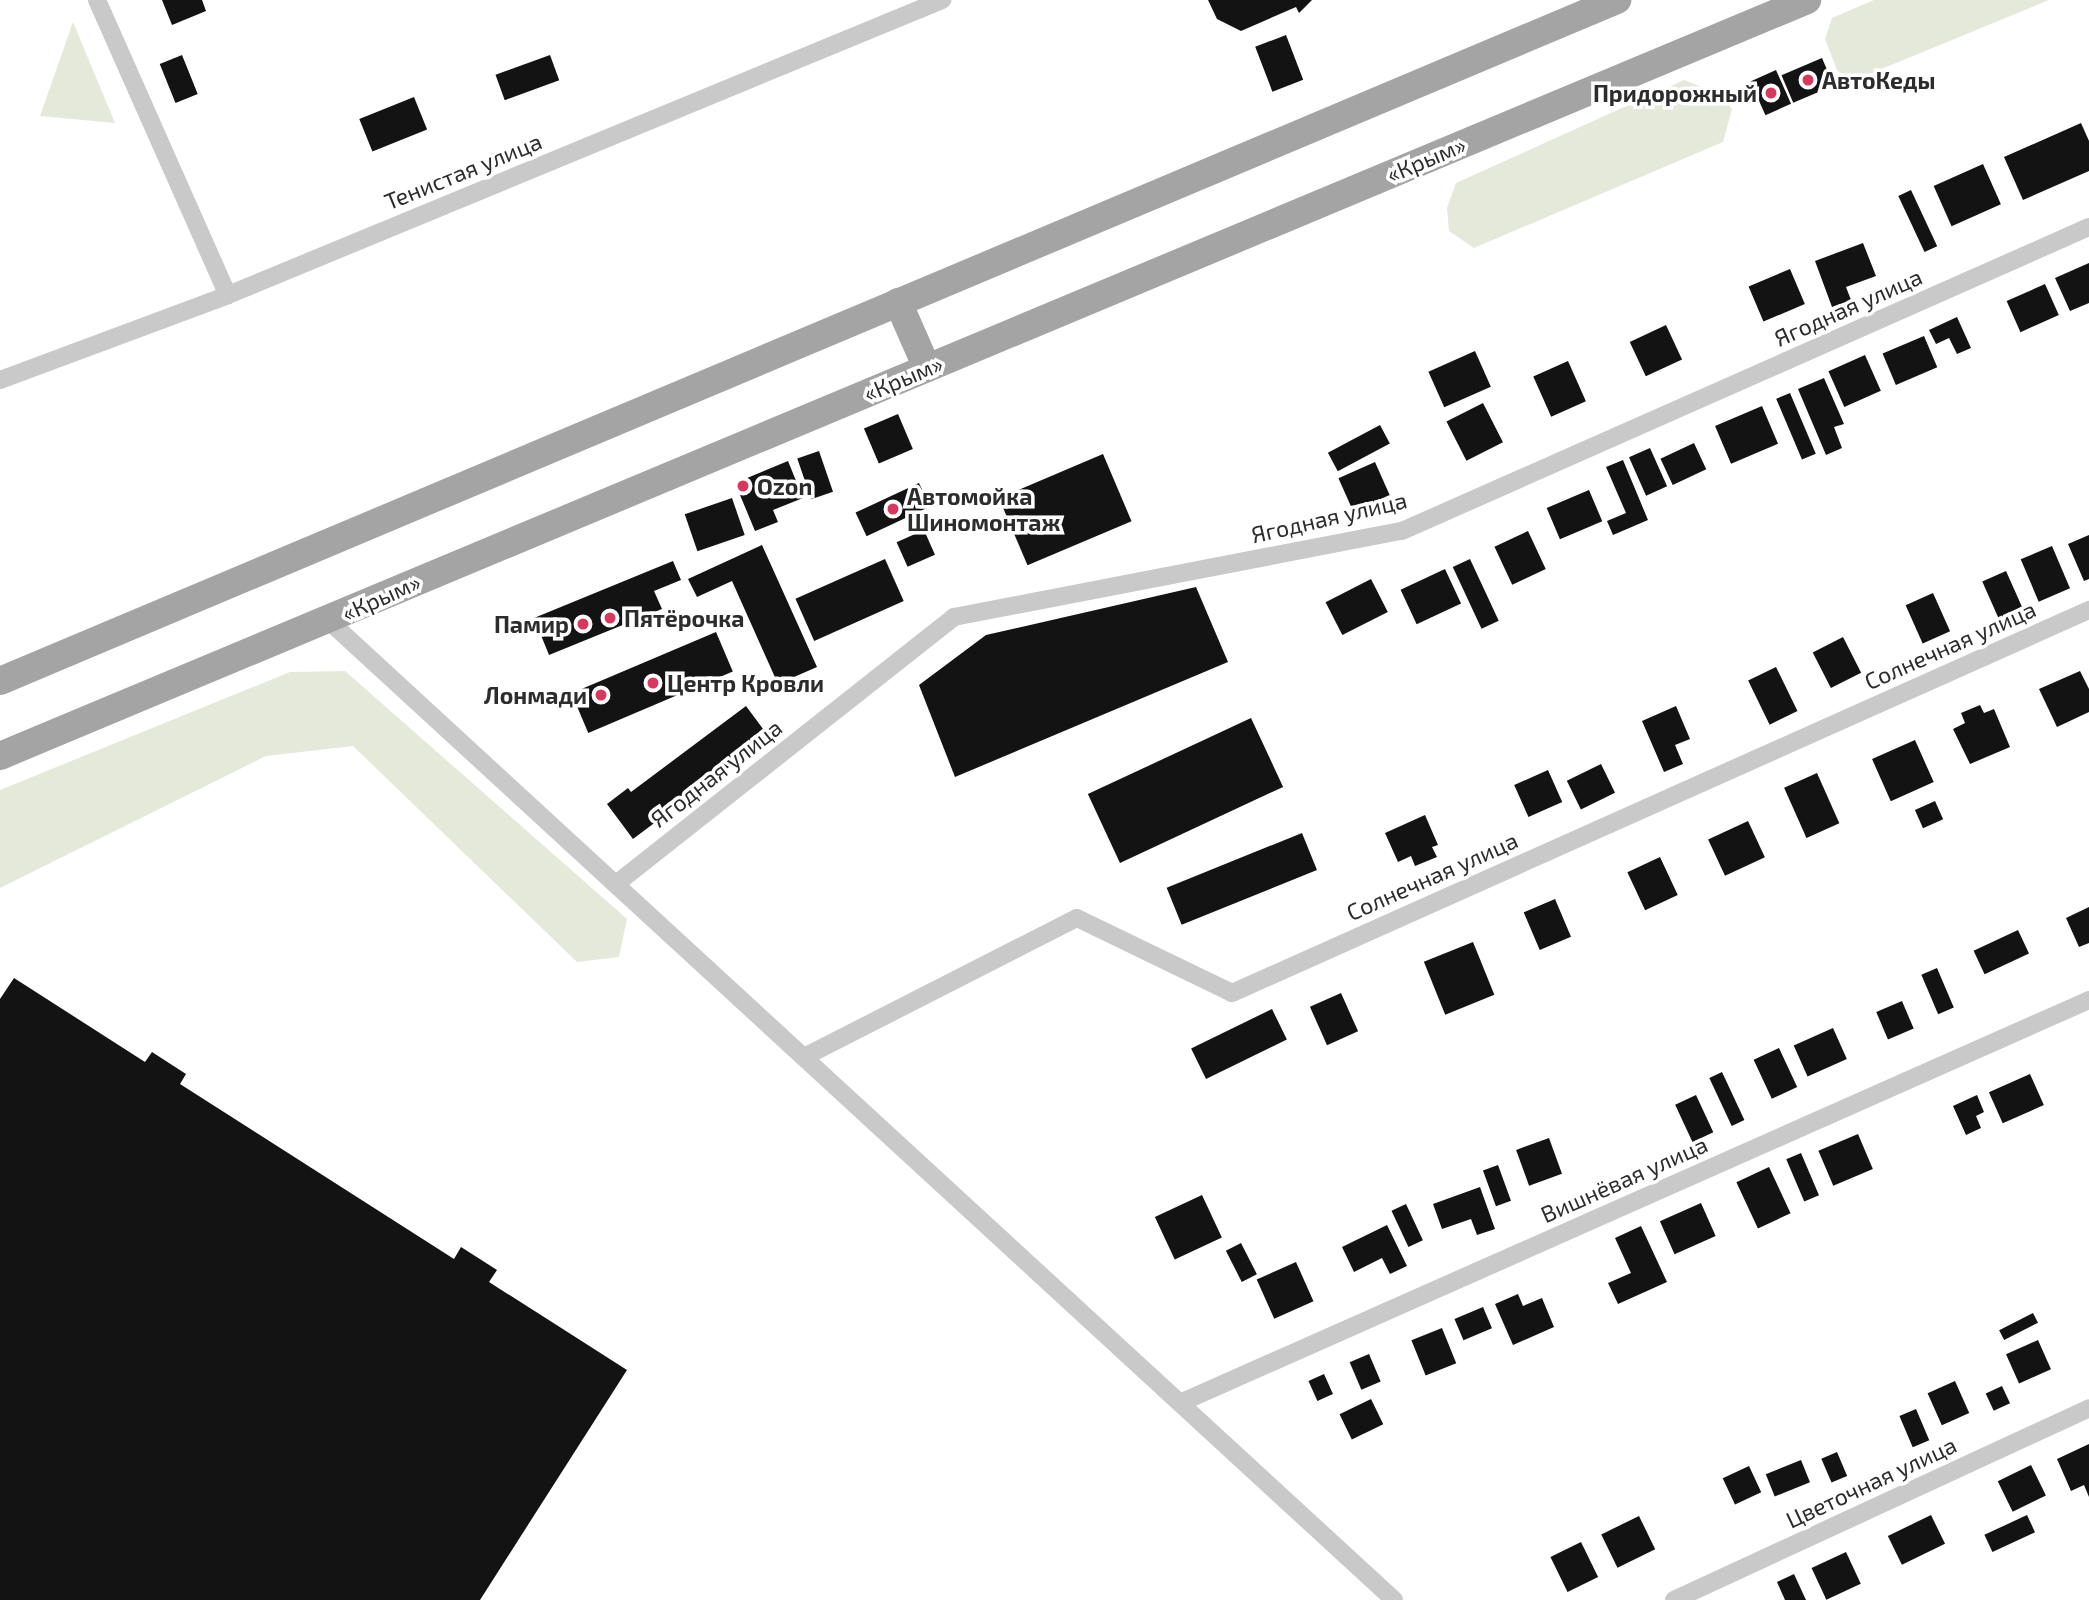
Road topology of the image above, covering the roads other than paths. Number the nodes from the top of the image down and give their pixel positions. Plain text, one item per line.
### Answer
1 (97, 0) edge
2 (942, 0) edge
3 (1617, 0) edge
4 (1807, 0) edge
5 (2089, 227) edge
6 (228, 295) junction
7 (898, 302) junction
8 (927, 368) junction
9 (0, 380) edge
10 (2089, 610) edge
11 (328, 620) junction
12 (0, 681) edge
13 (0, 756) edge
14 (616, 884) junction
15 (2089, 1000) edge
16 (804, 1057) junction
17 (1180, 1403) junction
18 (2089, 1408) edge
19 (1394, 1600) edge
20 (1674, 1600) edge

1 - 6 street
2 - 6 street, Тенистая улица
3 - 7 main road
4 - 8 main road, «Крым»
5 - 14 street, Ягодная улица
6 - 9 street, Тенистая улица
7 - 8 main road
7 - 12 main road
8 - 11 main road, «Крым»
10 - 16 street, Солнечная улица
11 - 13 main road, «Крым»
11 - 14 street
14 - 16 street
15 - 17 street, Вишнёвая улица
16 - 17 street
17 - 19 street
18 - 20 street, Цветочная улица

